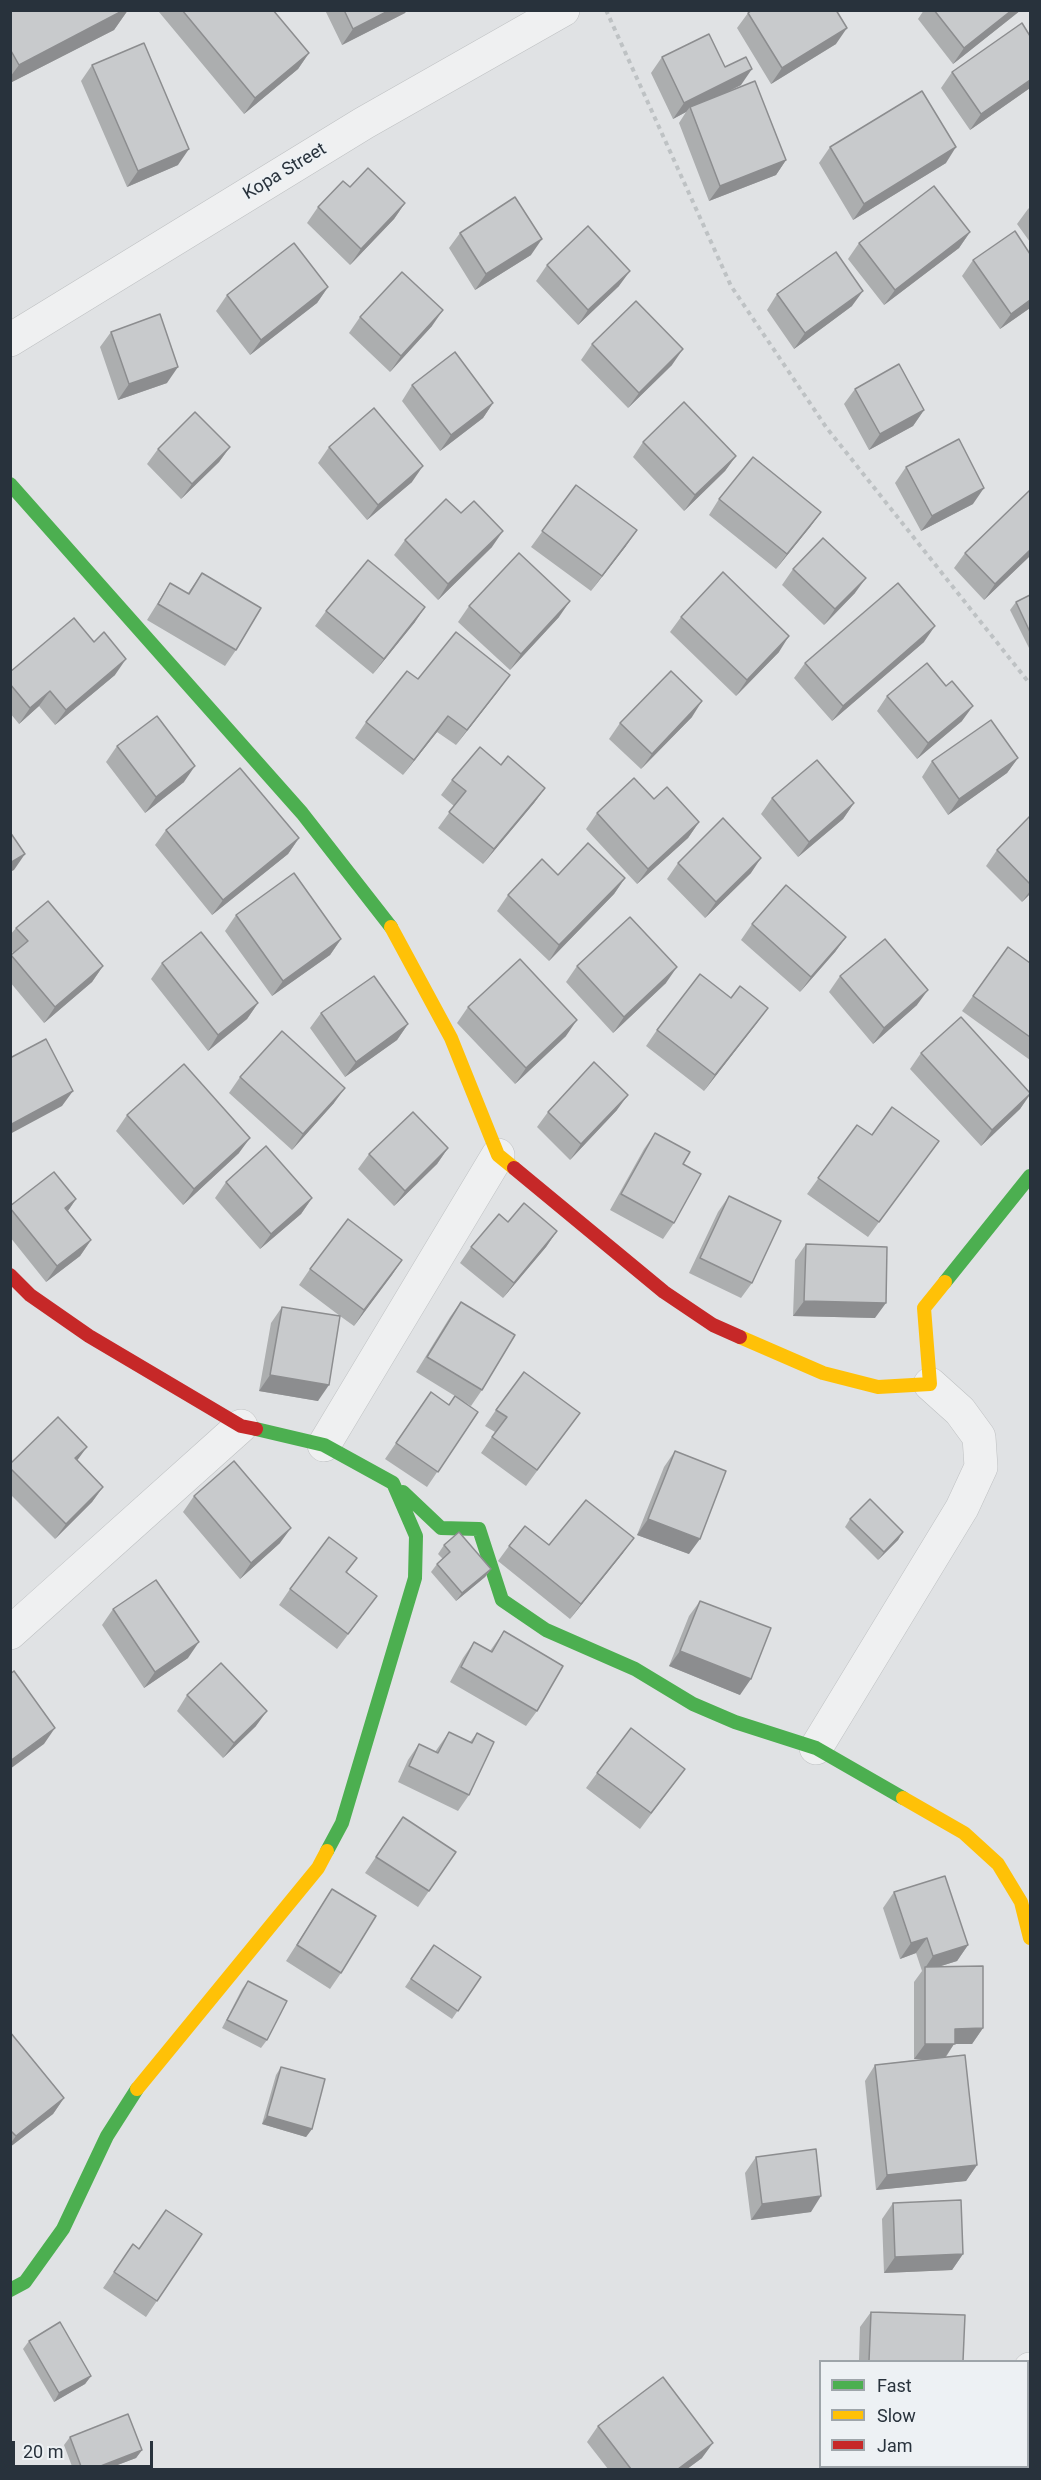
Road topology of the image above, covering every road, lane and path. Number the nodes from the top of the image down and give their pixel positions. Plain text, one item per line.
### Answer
1 (563, 10) edge
2 (606, 10) edge
3 (10, 340) edge
4 (10, 484) edge
5 (1030, 684) edge
6 (498, 1155) junction
7 (1030, 1176) edge
8 (10, 1275) edge
9 (930, 1384) junction
10 (241, 1426) junction
11 (324, 1445) junction
12 (393, 1483) junction
13 (10, 1633) edge
14 (816, 1748) junction
15 (1030, 1938) edge
16 (10, 2290) edge

1 - 3 street, Kopa Street
2 - 5 path
4 - 6 street
6 - 9 street
6 - 11 street
7 - 9 street
8 - 10 street
9 - 14 street
10 - 11 street
10 - 13 street
11 - 12 street
12 - 14 street
12 - 16 street
14 - 15 street

